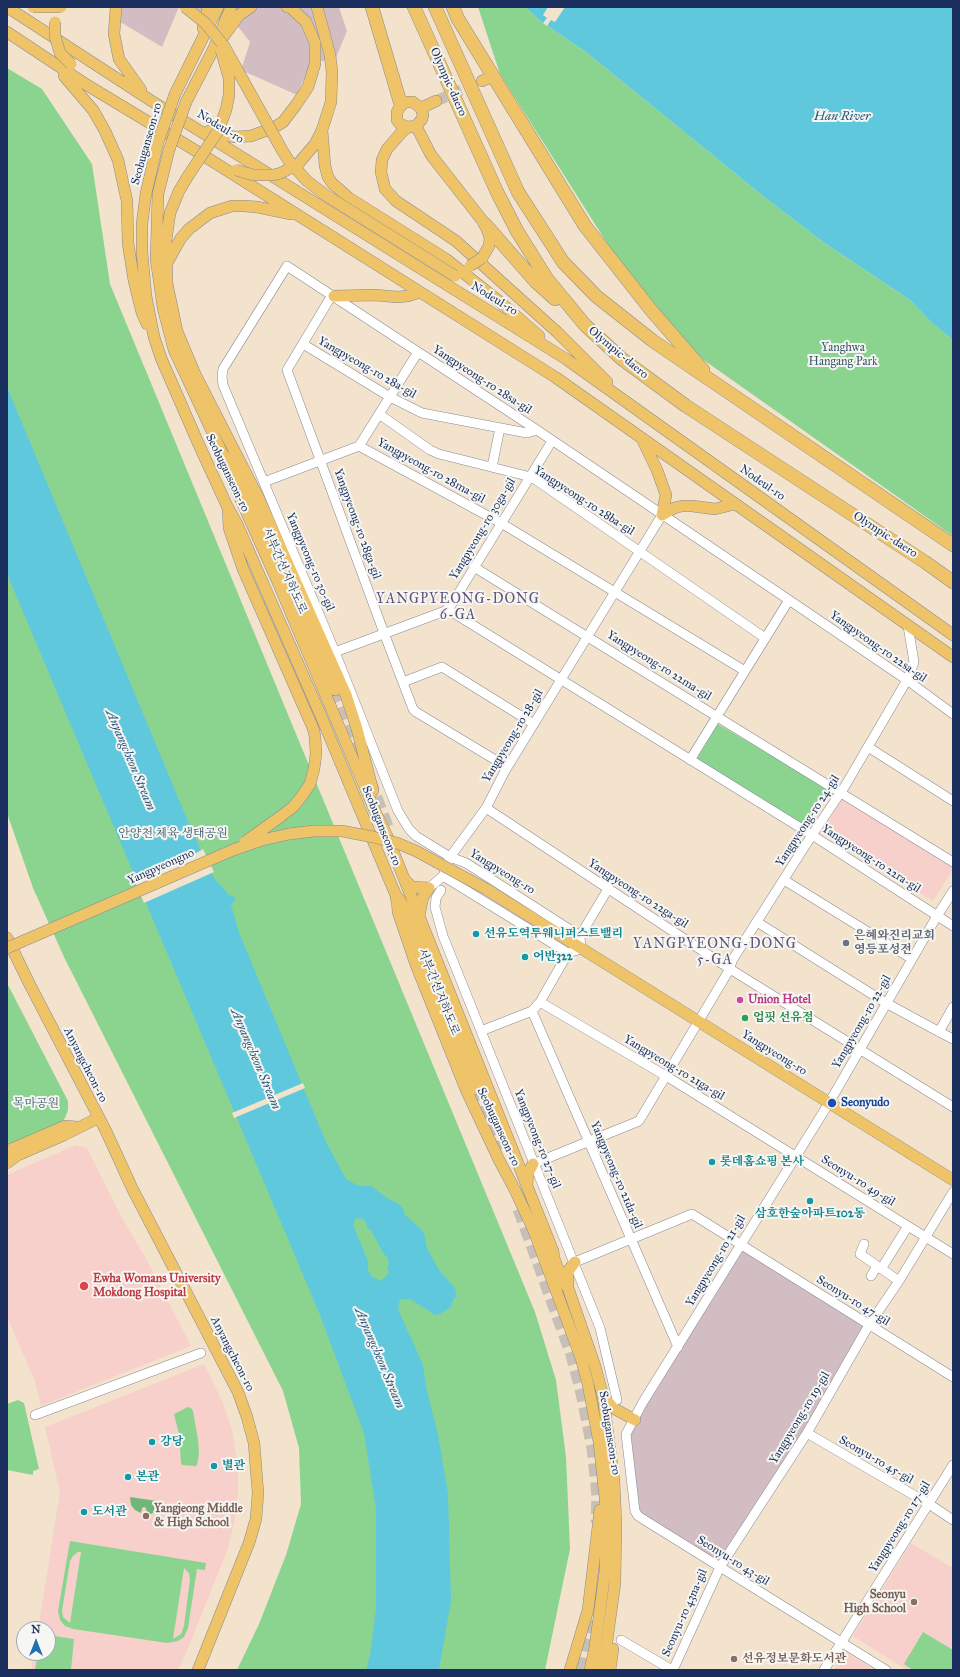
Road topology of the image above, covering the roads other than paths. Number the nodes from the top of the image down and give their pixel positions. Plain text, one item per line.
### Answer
1 (7, 7) edge
2 (33, 7) edge
3 (59, 7) edge
4 (185, 7) edge
5 (208, 7) edge
6 (218, 7) edge
7 (231, 7) edge
8 (251, 7) edge
9 (287, 7) edge
10 (317, 7) edge
11 (372, 7) edge
12 (414, 7) edge
13 (435, 7) edge
14 (453, 7) edge
15 (115, 10) edge
16 (7, 32) edge
17 (200, 42) junction
18 (215, 43) junction
19 (49, 59) junction
20 (87, 85) junction
21 (150, 100) junction
22 (436, 102) tunnel mouth
23 (401, 105) junction
24 (421, 108) junction
25 (185, 121) junction
26 (412, 127) junction
27 (322, 130) junction
28 (193, 149) junction
29 (298, 216) junction
30 (485, 224) junction
31 (446, 259) junction
32 (287, 266) joint
33 (166, 268) junction
34 (420, 292) junction
35 (333, 296) junction
36 (516, 316) junction
37 (585, 325) junction
38 (154, 338) junction
39 (303, 344) junction
40 (418, 352) junction
41 (566, 359) junction
42 (714, 383) junction
43 (390, 397) junction
44 (628, 404) junction
45 (379, 414) junction
46 (500, 428) junction
47 (537, 430) junction
48 (642, 438) junction
49 (552, 441) junction
50 (360, 446) junction
51 (229, 455) junction
52 (321, 461) junction
53 (492, 467) junction
54 (529, 477) junction
55 (264, 482) junction
56 (735, 504) junction
57 (227, 506) junction
58 (662, 515) junction
59 (501, 523) junction
60 (953, 545) edge
61 (639, 551) junction
62 (474, 567) junction
63 (953, 582) edge
64 (614, 592) junction
65 (789, 600) junction
66 (447, 609) junction
67 (908, 626) junction
68 (384, 633) junction
69 (953, 635) edge
70 (588, 636) junction
71 (765, 638) junction
72 (335, 652) junction
73 (953, 657) edge
74 (745, 671) junction
75 (561, 680) junction
76 (908, 680) junction
77 (403, 682) junction
78 (335, 689) tunnel mouth
79 (953, 714) edge
80 (717, 716) junction
81 (534, 724) junction
82 (868, 747) junction
83 (690, 760) junction
84 (508, 767) junction
85 (841, 791) junction
86 (953, 801) edge
87 (486, 808) junction
88 (381, 820) junction
89 (812, 835) junction
90 (233, 850) junction
91 (450, 856) junction
92 (953, 862) edge
93 (443, 876) junction
94 (404, 879) junction
95 (784, 880) junction
96 (429, 888) junction
97 (486, 889) joint
98 (608, 889) junction
99 (441, 890) dead end
100 (953, 891) edge
101 (397, 898) junction
102 (937, 916) junction
103 (419, 917) junction
104 (757, 922) junction
105 (953, 926) edge
106 (580, 936) junction
107 (7, 938) edge
108 (7, 948) edge
109 (581, 949) junction
110 (568, 953) junction
111 (912, 959) junction
112 (730, 969) junction
113 (540, 1002) junction
114 (886, 1002) junction
115 (953, 1007) edge
116 (532, 1011) junction
117 (699, 1022) junction
118 (481, 1031) junction
119 (938, 1032) junction
120 (953, 1039) edge
121 (860, 1050) junction
122 (666, 1076) junction
123 (476, 1088) tunnel mouth
124 (829, 1103) junction
125 (953, 1107) edge
126 (98, 1118) junction
127 (77, 1128) junction
128 (588, 1142) junction
129 (7, 1151) edge
130 (514, 1152) junction
131 (795, 1156) junction
132 (7, 1163) edge
133 (533, 1164) junction
134 (953, 1180) edge
135 (527, 1188) junction
136 (953, 1192) edge
137 (908, 1226) junction
138 (926, 1237) junction
139 (630, 1239) junction
140 (740, 1244) junction
141 (864, 1244) dead end
142 (553, 1252) junction
143 (953, 1254) edge
144 (575, 1262) junction
145 (879, 1268) junction
146 (871, 1276) dead end
147 (899, 1281) junction
148 (568, 1288) junction
149 (869, 1325) junction
150 (678, 1348) junction
151 (201, 1353) dead end
152 (953, 1377) edge
153 (603, 1396) junction
154 (617, 1400) dead end
155 (35, 1415) dead end
156 (635, 1420) junction
157 (807, 1433) junction
158 (626, 1434) joint
159 (953, 1465) edge
160 (604, 1484) junction
161 (929, 1504) junction
162 (953, 1520) edge
163 (720, 1567) junction
164 (611, 1613) junction
165 (621, 1640) dead end
166 (841, 1642) junction
167 (204, 1656) junction
168 (198, 1670) edge
169 (205, 1670) edge
170 (570, 1670) edge
171 (590, 1670) edge
172 (601, 1670) edge
173 (610, 1670) edge
174 (672, 1670) edge
175 (824, 1670) edge
176 (886, 1670) edge

1 - 21 main road, Nodeul-ro
2 - 3 main road, bridge
3 - 20 main road, bridge
4 - 18 main road, bridge
5 - 17 main road
6 - 17 main road, Seobuganseon-ro
7 - 18 main road, Seobuganseon-ro
8 - 18 main road
9 - 25 main road
10 - 27 main road
11 - 23 highway
12 - 37 highway, Olympic-daero
13 - 42 highway, Olympic-daero
14 - 42 highway
15 - 21 main road
16 - 19 main road
17 - 38 main road, Seobuganseon-ro, bridge
18 - 33 main road, bridge
18 - 36 main road, bridge
18 - 51 main road, Seobuganseon-ro, bridge
19 - 20 main road
19 - 38 main road
20 - 28 main road
21 - 25 main road, Nodeul-ro
22 - 24 main road
23 - 24 main road
23 - 26 main road
24 - 26 main road
25 - 41 main road, Nodeul-ro
26 - 30 main road
26 - 44 main road
27 - 28 main road, bridge
27 - 31 main road
28 - 29 main road
29 - 33 main road
29 - 34 main road
30 - 31 main road, bridge
30 - 37 highway
31 - 36 main road
32 - 35 street, Yangpyeong-ro 28sa-gil
32 - 55 street, Yangpyeong-ro 30-gil
33 - 51 main road
34 - 35 main road
34 - 48 main road
35 - 39 street, Yangpyeong-ro 28ga-gil
35 - 40 street, Yangpyeong-ro 28sa-gil
36 - 41 main road
37 - 63 highway, Olympic-daero
38 - 57 main road, Seobuganseon-ro
39 - 43 street, Yangpyeong-ro 28a-gil
39 - 52 street, Yangpyeong-ro 28ga-gil
40 - 43 street
40 - 47 street, Yangpyeong-ro 28sa-gil
41 - 44 main road, Nodeul-ro
42 - 60 highway, Olympic-daero
43 - 45 street
43 - 46 street, Yangpyeong-ro 28a-gil
44 - 69 main road, Nodeul-ro
45 - 50 street
45 - 53 street, Yangpyeong-ro 28ba-gil
46 - 47 street, Yangpyeong-ro 28a-gil
46 - 53 street
47 - 49 street, Yangpyeong-ro 28sa-gil
48 - 56 main road
48 - 58 main road
49 - 54 street, Yangpyeong-ro 30ga-gil
49 - 58 street, Yangpyeong-ro 28sa-gil
50 - 52 street
50 - 59 street, Yangpyeong-ro 28ma-gil
51 - 78 highway, 서부간선지하도로
51 - 88 main road, Seobuganseon-ro
51 - 88 main road
52 - 55 street
52 - 68 street, Yangpyeong-ro 28ga-gil
53 - 54 street, Yangpyeong-ro 28ba-gil
54 - 59 street, Yangpyeong-ro 30ga-gil
54 - 61 street, Yangpyeong-ro 28ba-gil
55 - 72 street, Yangpyeong-ro 30-gil
56 - 58 main road
56 - 67 main road
57 - 90 main road, bridge
57 - 101 main road, Seobuganseon-ro
58 - 61 street, Yangpyeong-ro 28-gil
58 - 65 street, Yangpyeong-ro 22sa-gil
59 - 62 street, Yangpyeong-ro 30ga-gil
59 - 64 street, Yangpyeong-ro 28ma-gil
61 - 64 street, Yangpyeong-ro 28-gil
61 - 71 street
62 - 66 street, Yangpyeong-ro 30ga-gil
62 - 70 street, Yangpyeong-ro 22ma-gil
64 - 70 street, Yangpyeong-ro 28-gil
64 - 74 street
65 - 71 street
65 - 76 street, Yangpyeong-ro 22sa-gil
66 - 68 street
66 - 75 street, Yangpyeong-ro 22ra-gil
67 - 73 main road
67 - 76 street, Yangpyeong-ro 24-gil
68 - 72 street
68 - 77 street, Yangpyeong-ro 28ga-gil
70 - 75 street, Yangpyeong-ro 28-gil
70 - 80 street, Yangpyeong-ro 22ma-gil
71 - 74 street, Yangpyeong-ro 22ma-gil
72 - 91 street, Yangpyeong-ro 30-gil
74 - 80 street, Yangpyeong-ro 22ma-gil
75 - 81 street, Yangpyeong-ro 28-gil
75 - 83 street, Yangpyeong-ro 22ra-gil
76 - 79 street, Yangpyeong-ro 22sa-gil
76 - 82 street, Yangpyeong-ro 24-gil
77 - 81 street
77 - 84 street, Yangpyeong-ro 28ga-gil
80 - 83 street
80 - 85 street, Yangpyeong-ro 22ma-gil
81 - 84 street, Yangpyeong-ro 28-gil
82 - 85 street, Yangpyeong-ro 24-gil
82 - 86 street
83 - 89 street, Yangpyeong-ro 22ra-gil
84 - 87 street, Yangpyeong-ro 28-gil
85 - 89 street, Yangpyeong-ro 24-gil
85 - 92 street, Yangpyeong-ro 22ma-gil
87 - 91 street, Yangpyeong-ro 28-gil
87 - 98 street, Yangpyeong-ro 22ga-gil
88 - 94 main road, Seobuganseon-ro
89 - 95 street, Yangpyeong-ro 24-gil
89 - 102 street, Yangpyeong-ro 22ra-gil
90 - 97 main road, Yangpyeongno, bridge
90 - 108 main road, Yangpyeongno, bridge
91 - 93 street, Yangpyeong-ro 28-gil
91 - 106 street, Yangpyeong-ro
93 - 96 street
93 - 110 street
94 - 96 main road
94 - 103 main road, Seobuganseon-ro
95 - 104 street, Yangpyeong-ro 24-gil
95 - 111 street
96 - 103 main road
97 - 109 main road, Yangpyeong-ro
98 - 106 street
98 - 112 street, Yangpyeong-ro 22ga-gil
99 - 118 street, Yangpyeong-ro 27-gil
100 - 102 street, Yangpyeong-ro 22-gil
101 - 123 highway, 서부간선지하도로
101 - 160 main road, Seobuganseon-ro
102 - 105 street, Yangpyeong-ro 22ra-gil
102 - 111 street, Yangpyeong-ro 22-gil
103 - 130 main road, Seobuganseon-ro
104 - 112 street, Yangpyeong-ro 24-gil
104 - 114 street
106 - 109 street
107 - 126 main road, Anyangcheon-ro
109 - 110 street
109 - 117 main road, Yangpyeong-ro
110 - 113 street
111 - 114 street, Yangpyeong-ro 22-gil
112 - 117 street, Yangpyeong-ro 24-gil
112 - 121 street, Yangpyeong-ro 22ga-gil
113 - 116 street
113 - 122 street, Yangpyeong-ro 21ga-gil
114 - 119 street
114 - 121 street, Yangpyeong-ro 22-gil
115 - 119 street
116 - 118 street
116 - 128 street, Yangpyeong-ro 21da-gil
117 - 122 street, Yangpyeong-ro 24-gil
117 - 124 main road, Yangpyeong-ro
118 - 133 street, Yangpyeong-ro 27-gil
119 - 120 street
121 - 124 street, Yangpyeong-ro 22-gil
121 - 125 street, Yangpyeong-ro 22ga-gil
122 - 128 street, Yangpyeong-ro 24-gil
122 - 131 street, Yangpyeong-ro 21ga-gil
124 - 131 street, Yangpyeong-ro 21-gil
124 - 134 main road, Yangpyeong-ro
126 - 127 main road
126 - 167 main road, Anyangcheon-ro
127 - 129 main road
127 - 132 main road
128 - 133 street, Yangpyeong-ro 24-gil
128 - 139 street, Yangpyeong-ro 21da-gil
130 - 133 main road
130 - 135 main road, Seobuganseon-ro
131 - 137 street, Seonyu-ro 49-gil
131 - 140 street, Yangpyeong-ro 21-gil
133 - 135 main road
133 - 144 street, Yangpyeong-ro 27-gil
135 - 142 main road, Seobuganseon-ro
136 - 138 street, Yangpyeong-ro 19-gil
137 - 138 street, Seonyu-ro 49-gil
137 - 145 street
138 - 143 street, Seonyu-ro 49-gil
138 - 147 street, Yangpyeong-ro 19-gil
139 - 140 street, Seonyu-ro 47-gil
139 - 144 street
139 - 150 street, Yangpyeong-ro 21da-gil
140 - 149 street, Seonyu-ro 47-gil
140 - 150 street, Yangpyeong-ro 21-gil
141 - 145 street
142 - 144 main road
142 - 148 main road, Seobuganseon-ro
144 - 148 main road
144 - 154 street, Yangpyeong-ro 27-gil
145 - 146 street
145 - 147 street
147 - 149 street, Yangpyeong-ro 19-gil
148 - 153 main road, Seobuganseon-ro
149 - 152 street, Seonyu-ro 47-gil
149 - 157 street, Yangpyeong-ro 19-gil
150 - 156 street, Yangpyeong-ro 21-gil
151 - 155 street
153 - 156 main road
153 - 164 main road, Seobuganseon-ro
156 - 158 street, Yangpyeong-ro 21-gil
157 - 161 street, Seonyu-ro 45-gil
157 - 163 street, Yangpyeong-ro 19-gil
158 - 163 street, Seonyu-ro 43-gil
159 - 161 street, Yangpyeong-ro 17-gil
160 - 170 main road
160 - 171 main road, Seobuganseon-ro
161 - 162 street, Seonyu-ro 45-gil
161 - 166 street, Yangpyeong-ro 17-gil
163 - 166 street, Seonyu-ro 43-gil
163 - 174 street, Seonyu-ro 43na-gil
164 - 172 main road, Seobuganseon-ro
164 - 173 main road
165 - 174 street, Seonyu-ro 43na-gil
166 - 175 street, Yangpyeong-ro 17-gil
166 - 176 street, Seonyu-ro 43-gil
167 - 168 main road, Anyangcheon-ro
167 - 169 main road

